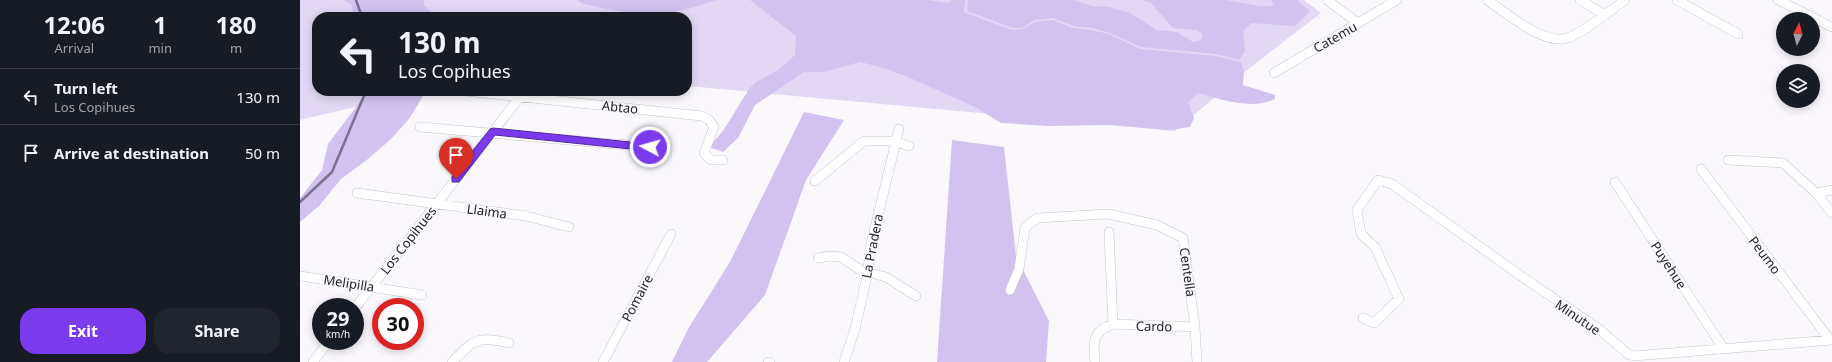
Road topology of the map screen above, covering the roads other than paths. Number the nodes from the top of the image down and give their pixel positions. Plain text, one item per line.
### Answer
1 (1327, 0) edge
2 (1397, 0) edge
3 (1487, 0) edge
4 (1580, 0) edge
5 (1625, 0) edge
6 (1677, 0) edge
7 (1778, 0) edge
8 (1604, 14) junction
9 (1358, 23) junction
10 (1832, 27) edge
11 (1738, 34) dead end
12 (1274, 73) dead end
13 (511, 96) edge
14 (520, 97) junction
15 (420, 126) dead end
16 (899, 129) dead end
17 (493, 132) junction
18 (895, 142) junction
19 (909, 146) dead end
20 (650, 147) dead end
21 (723, 160) dead end
22 (1728, 160) dead end
23 (1701, 169) dead end
24 (815, 181) dead end
25 (1615, 182) dead end
26 (1832, 190) edge
27 (357, 193) dead end
28 (1816, 194) junction
29 (437, 203) junction
30 (1832, 213) edge
31 (569, 227) dead end
32 (1109, 232) dead end
33 (671, 234) dead end
34 (818, 258) dead end
35 (868, 272) junction
36 (300, 276) edge
37 (371, 287) junction
38 (1010, 290) dead end
39 (422, 295) dead end
40 (916, 296) dead end
41 (363, 298) edge
42 (1363, 318) dead end
43 (1113, 324) junction
44 (1195, 327) junction
45 (1831, 340) edge
46 (509, 343) dead end
47 (1723, 348) junction
48 (322, 350) edge
49 (313, 362) edge
50 (452, 362) edge
51 (603, 362) edge
52 (844, 362) edge
53 (1095, 362) edge
54 (1197, 362) edge

1 - 9 street
2 - 9 street, Catemu
3 - 8 street
4 - 8 street
5 - 8 street
6 - 11 street
7 - 10 street
9 - 12 street, Catemu
13 - 14 street, Abtao
14 - 17 street, Los Copihues
14 - 21 street, Abtao
15 - 17 street
16 - 18 street, La Pradera
17 - 20 street
17 - 29 street, Los Copihues
18 - 19 street
18 - 24 street
18 - 35 street, La Pradera
22 - 28 street
23 - 45 street, Peumo
25 - 47 street, Puyehue
26 - 28 street
27 - 29 street, Llaima
28 - 30 street
29 - 31 street, Llaima
29 - 37 street, Los Copihues
32 - 43 street
33 - 51 street, Pomaire
34 - 35 street
35 - 40 street
35 - 52 street, La Pradera
36 - 37 street, Melipilla
37 - 39 street, Melipilla
37 - 41 street, Los Copihues
38 - 44 street, Centella
42 - 47 street, Minutue
43 - 44 street, Cardo
43 - 53 street
44 - 54 street, Centella
45 - 47 street, Minutue
46 - 50 street
48 - 49 street

